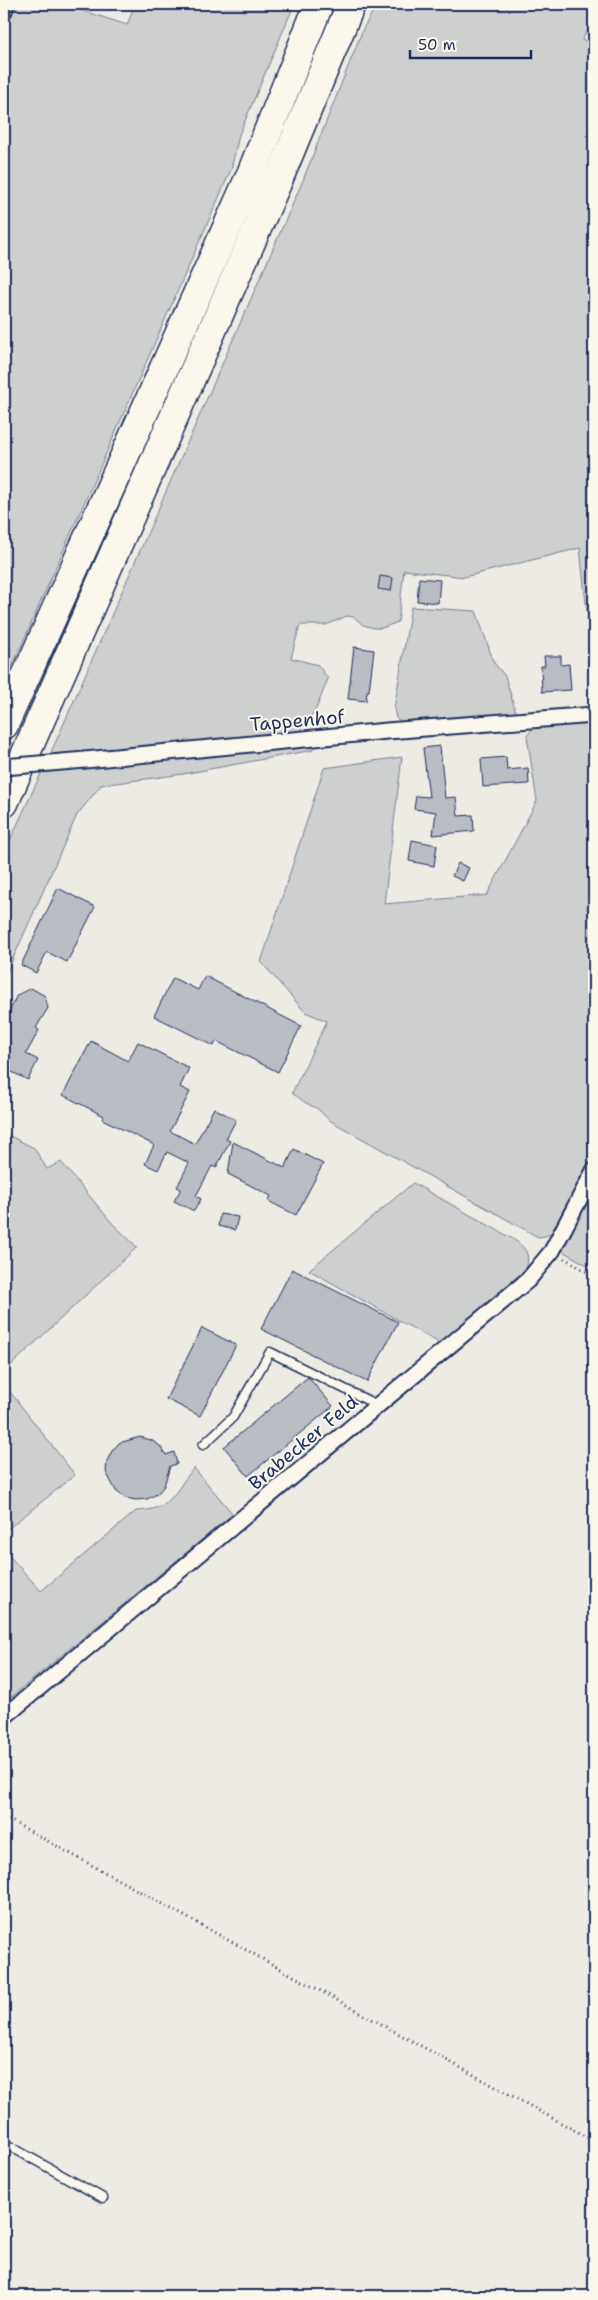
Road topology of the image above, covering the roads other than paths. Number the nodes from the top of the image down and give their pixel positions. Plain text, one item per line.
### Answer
1 (6, 4) edge
2 (320, 4) edge
3 (351, 4) edge
4 (4, 11) edge
5 (594, 715) edge
6 (4, 724) edge
7 (4, 767) edge
8 (4, 803) edge
9 (594, 1171) edge
10 (379, 1406) junction
11 (204, 1446) dead end
12 (4, 1717) edge
13 (4, 2143) edge
14 (103, 2198) dead end

1 - 4 street
2 - 6 highway
3 - 8 highway
5 - 7 street, Tappenhof, bridge
9 - 10 street, Brabecker Feld
10 - 11 lane
10 - 12 street, Brabecker Feld
13 - 14 lane

